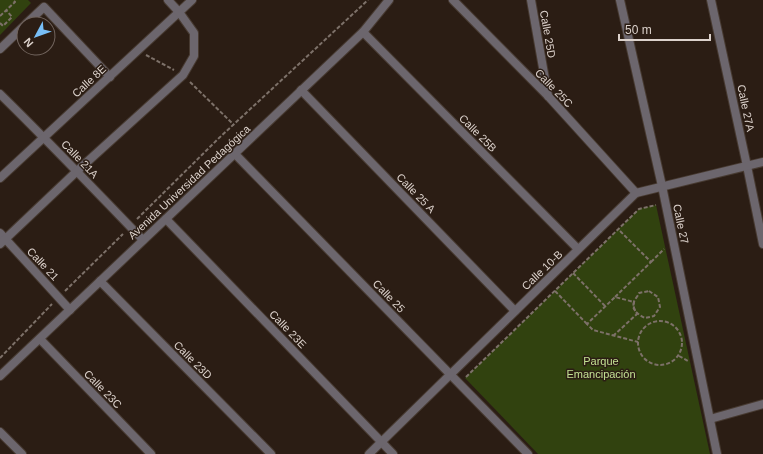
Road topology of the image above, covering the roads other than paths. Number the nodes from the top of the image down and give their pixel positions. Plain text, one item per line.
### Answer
1 (168, 0) edge
2 (192, 0) edge
3 (389, 0) edge
4 (453, 0) edge
5 (531, 0) edge
6 (620, 0) edge
7 (711, 0) edge
8 (179, 12) junction
9 (34, 16) edge
10 (52, 16) edge
11 (56, 20) edge
12 (363, 32) junction
13 (16, 34) edge
14 (0, 49) edge
15 (110, 77) junction
16 (301, 90) junction
17 (0, 94) edge
18 (548, 96) junction
19 (44, 138) junction
20 (235, 154) junction
21 (763, 162) edge
22 (747, 166) junction
23 (76, 172) junction
24 (0, 178) edge
25 (662, 186) junction
26 (636, 193) junction
27 (166, 219) junction
28 (2, 238) edge
29 (143, 240) junction
30 (763, 244) edge
31 (578, 249) junction
32 (100, 281) junction
33 (70, 310) junction
34 (515, 311) junction
35 (40, 338) junction
36 (2, 371) edge
37 (450, 374) junction
38 (763, 404) edge
39 (710, 419) junction
40 (0, 432) edge
41 (381, 442) junction
42 (22, 454) edge
43 (151, 454) edge
44 (271, 454) edge
45 (369, 454) edge
46 (393, 454) edge
47 (528, 454) edge
48 (718, 454) edge

1 - 8 street
2 - 8 street, Calle 8E
3 - 12 street, Avenida Universidad Pedagógica
4 - 18 street, Calle 25C
5 - 18 street, Calle 25D
6 - 25 street, Calle 27
7 - 22 street, Calle 27A
8 - 15 street, Calle 8E
8 - 23 street
9 - 10 street
11 - 15 street
12 - 16 street, Avenida Universidad Pedagógica
12 - 31 street, Calle 25B
13 - 14 street
15 - 19 street, Calle 8E
16 - 20 street, Avenida Universidad Pedagógica
16 - 34 street, Calle 25 A
17 - 19 street, Calle 21A
18 - 26 street, Calle 25C
19 - 23 street, Calle 21A
19 - 24 street, Calle 8E
20 - 27 street, Avenida Universidad Pedagógica
20 - 37 street, Calle 25
21 - 22 street, Calle 10-B
22 - 25 street, Calle 10-B
22 - 30 street, Calle 27A
23 - 28 street
23 - 29 street, Calle 21A
25 - 26 street, Calle 10-B
25 - 39 street, Calle 27
26 - 31 street, Calle 10-B
27 - 29 street, Avenida Universidad Pedagógica
27 - 41 street, Calle 23E
28 - 33 street, Calle 21
29 - 32 street, Avenida Universidad Pedagógica
31 - 34 street, Calle 10-B
32 - 33 street, Avenida Universidad Pedagógica
32 - 44 street, Calle 23D
33 - 35 street, Avenida Universidad Pedagógica
34 - 37 street, Calle 10-B
35 - 36 street, Avenida Universidad Pedagógica
35 - 43 street, Calle 23C
37 - 41 street, Calle 10-B
37 - 47 street, Calle 25
38 - 39 street
39 - 48 street, Calle 27
40 - 42 street
41 - 45 street, Calle 10-B
41 - 46 street, Calle 23E

